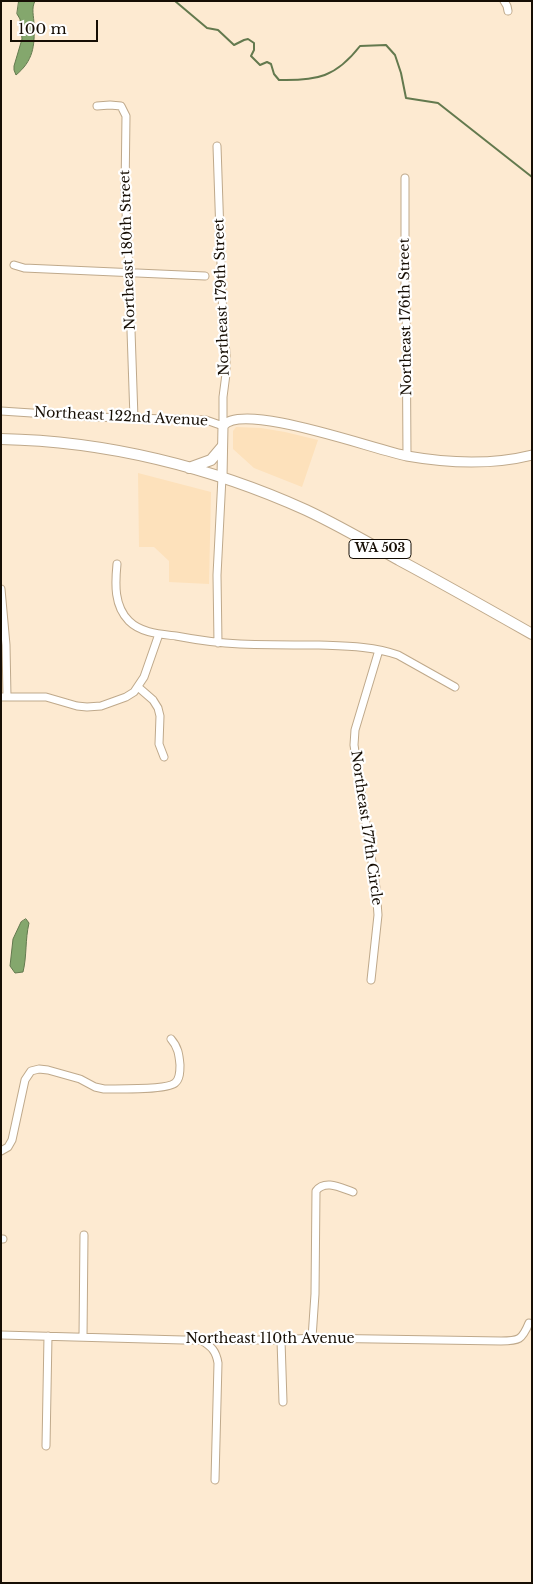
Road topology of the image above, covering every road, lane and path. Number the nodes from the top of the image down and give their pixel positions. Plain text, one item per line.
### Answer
1 (504, 1) edge
2 (508, 11) dead end
3 (97, 106) dead end
4 (217, 146) dead end
5 (405, 178) dead end
6 (14, 265) dead end
7 (130, 272) junction
8 (205, 276) dead end
9 (1, 411) edge
10 (134, 418) junction
11 (223, 426) junction
12 (1, 439) edge
13 (222, 447) junction
14 (532, 455) edge
15 (407, 456) junction
16 (189, 468) junction
17 (222, 477) junction
18 (117, 564) dead end
19 (1, 589) edge
20 (159, 634) junction
21 (532, 634) edge
22 (218, 643) junction
23 (379, 650) junction
24 (138, 687) junction
25 (455, 687) dead end
26 (4, 697) edge
27 (164, 757) dead end
28 (371, 980) dead end
29 (171, 1039) dead end
30 (1, 1152) edge
31 (353, 1192) dead end
32 (84, 1236) dead end
33 (529, 1323) dead end
34 (1, 1335) edge
35 (48, 1336) junction
36 (83, 1337) junction
37 (312, 1338) junction
38 (201, 1340) junction
39 (281, 1340) junction
40 (283, 1402) dead end
41 (46, 1446) dead end
42 (215, 1480) dead end

1 - 2 street
3 - 7 street, Northeast 180th Street
4 - 11 street, Northeast 179th Street
5 - 15 street, Northeast 176th Street
6 - 7 street
7 - 8 street
7 - 10 street, Northeast 180th Street
9 - 10 street, Northeast 122nd Avenue
10 - 11 street, Northeast 122nd Avenue
11 - 13 main road, Northeast 179th Street
11 - 15 main road, Northeast 122nd Avenue
12 - 16 highway, Northeast 122nd Avenue / WA 503
13 - 16 highway
13 - 17 main road, Northeast 179th Street
14 - 15 main road, Northeast 122nd Avenue
16 - 17 highway, Northeast 122nd Avenue / WA 503
17 - 21 highway, Northeast 122nd Avenue / WA 503
17 - 22 street
18 - 20 street
19 - 26 street
20 - 22 street
20 - 24 street
22 - 23 street
23 - 25 street
23 - 28 street, Northeast 177th Circle
24 - 26 street
24 - 27 street
29 - 30 street
31 - 37 street
32 - 36 street
33 - 37 street, Northeast 110th Avenue
34 - 35 street, Northeast 110th Avenue
35 - 36 street, Northeast 110th Avenue
35 - 41 street
36 - 38 street, Northeast 110th Avenue
37 - 39 street, Northeast 110th Avenue
38 - 39 street, Northeast 110th Avenue
38 - 42 street
39 - 40 street

